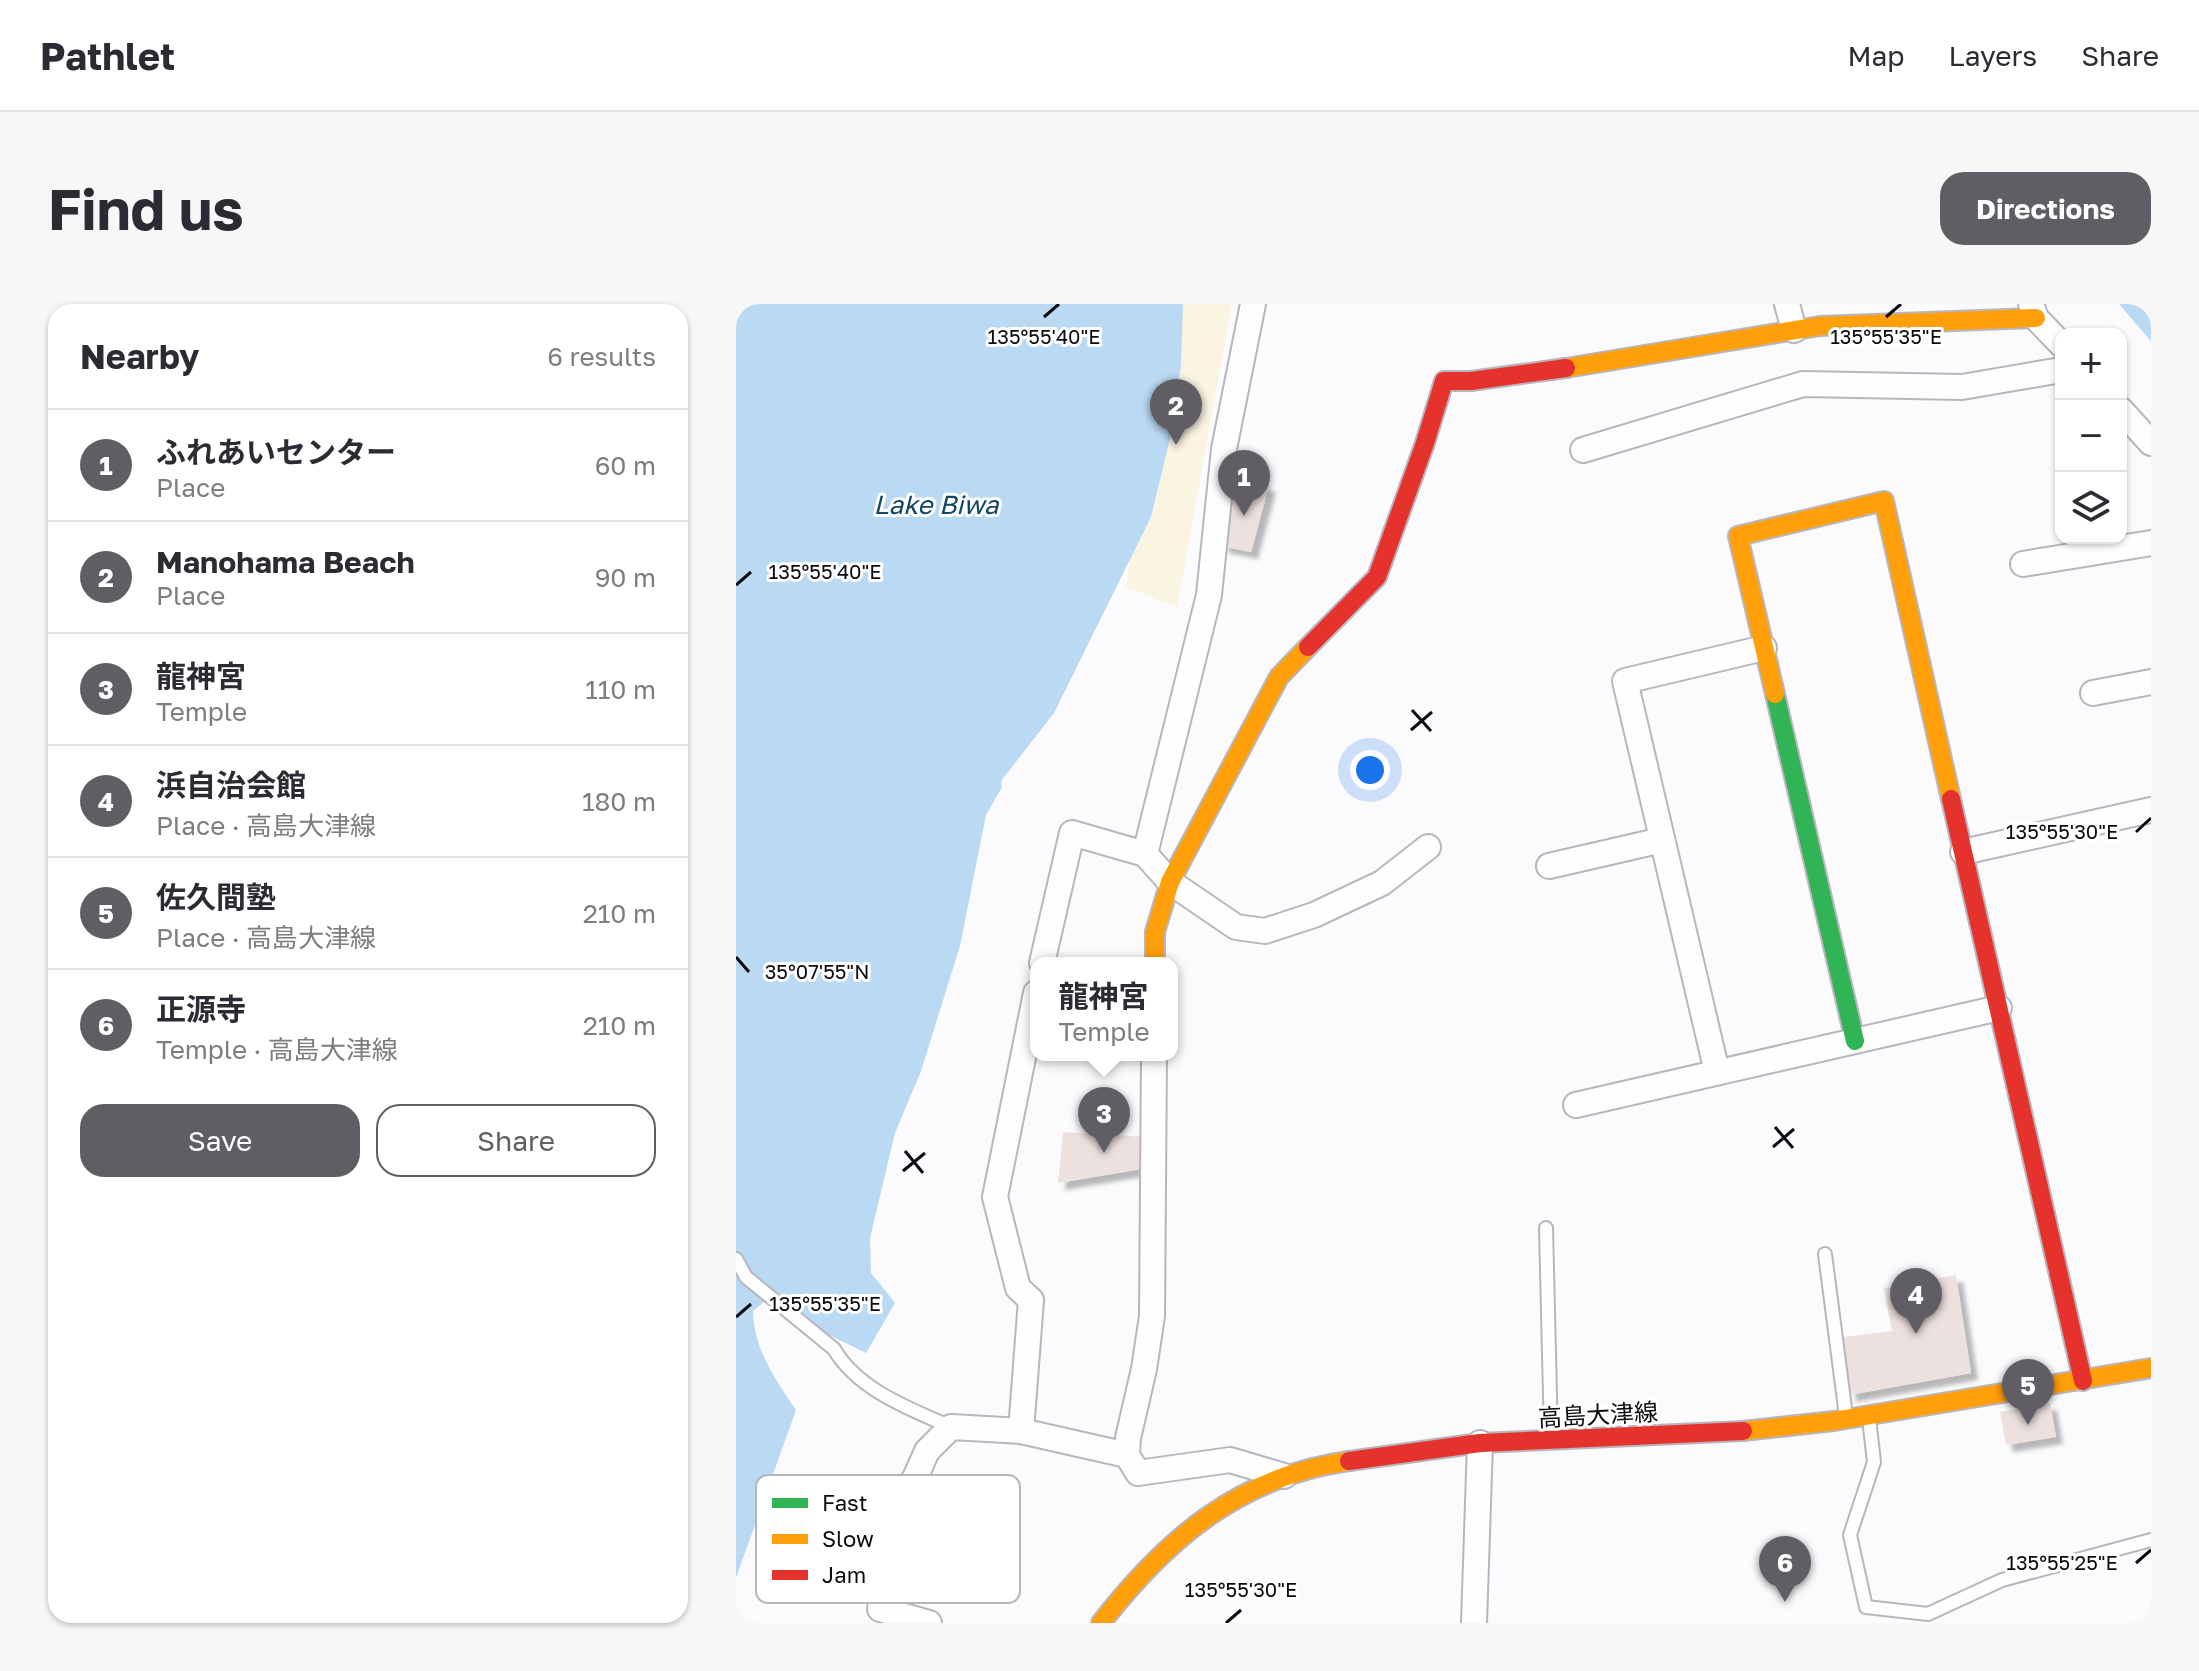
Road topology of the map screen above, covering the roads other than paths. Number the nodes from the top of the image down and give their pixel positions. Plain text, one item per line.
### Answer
1 (1253, 304) edge
2 (1787, 304) edge
3 (2034, 311) edge
4 (1794, 330) junction
5 (2055, 337) edge
6 (2055, 371) edge
7 (2127, 417) edge
8 (2151, 443) edge
9 (1583, 450) dead end
10 (2151, 543) edge
11 (2023, 564) dead end
12 (1764, 648) junction
13 (2151, 682) edge
14 (2093, 693) dead end
15 (2151, 810) edge
16 (1662, 840) junction
17 (1428, 847) dead end
18 (1963, 852) junction
19 (1145, 854) junction
20 (1549, 866) dead end
21 (1170, 882) junction
22 (1043, 957) edge
23 (1155, 957) edge
24 (1999, 1008) junction
25 (1030, 1023) edge
26 (1855, 1041) junction
27 (1154, 1061) edge
28 (1717, 1072) junction
29 (1576, 1105) dead end
30 (1546, 1228) dead end
31 (1825, 1254) dead end
32 (736, 1259) edge
33 (2151, 1368) edge
34 (2083, 1381) junction
35 (1869, 1416) junction
36 (1847, 1419) junction
37 (951, 1427) junction
38 (1021, 1431) junction
39 (1551, 1440) junction
40 (1480, 1443) junction
41 (1127, 1455) junction
42 (916, 1475) edge
43 (1284, 1476) junction
44 (2151, 1540) edge
45 (881, 1603) edge
46 (1899, 1617) edge
47 (929, 1623) edge
48 (1101, 1623) edge
49 (1474, 1623) edge

1 - 19 street
2 - 4 street
3 - 4 street
3 - 5 street
4 - 21 street
6 - 9 street
7 - 8 street
10 - 11 street
12 - 16 street
12 - 18 street
12 - 26 street
13 - 14 street
15 - 18 street
16 - 20 street
16 - 28 street
17 - 21 street
18 - 24 street
19 - 21 street
19 - 22 street
21 - 23 street
24 - 26 street
24 - 34 street
25 - 38 street
26 - 28 street
27 - 41 street
28 - 29 street
30 - 39 lane
31 - 36 lane
32 - 37 lane
33 - 34 street, 高島大津線
34 - 35 street, 高島大津線
35 - 36 street, 高島大津線
35 - 46 lane
36 - 39 street, 高島大津線
37 - 38 street
37 - 42 street
38 - 41 street
39 - 40 street, 高島大津線
40 - 43 street, 高島大津線
40 - 49 street
41 - 43 street
43 - 48 street, 高島大津線
44 - 46 lane
45 - 47 street

